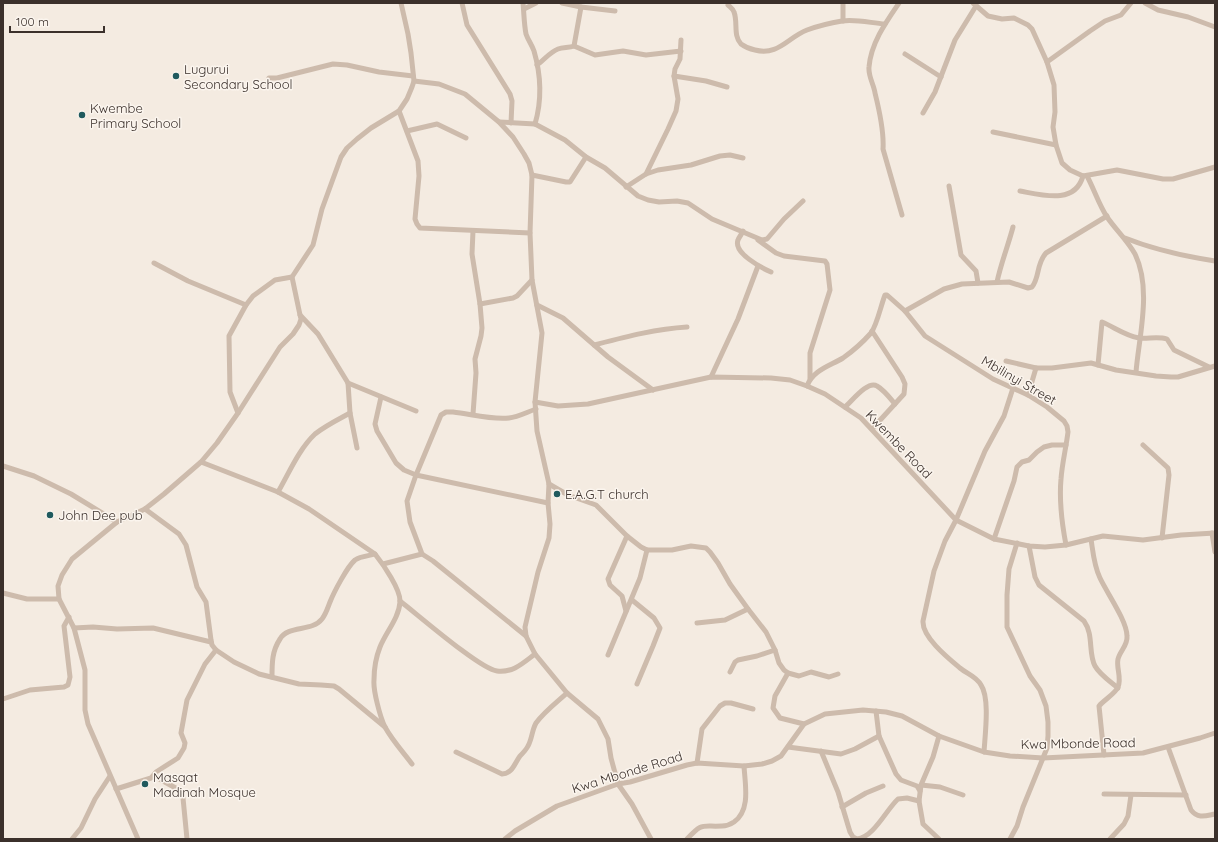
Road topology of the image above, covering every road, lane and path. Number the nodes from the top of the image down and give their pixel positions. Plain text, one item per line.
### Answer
1 (401, 3) edge
2 (462, 3) edge
3 (536, 3) edge
4 (562, 3) edge
5 (844, 3) edge
6 (899, 3) edge
7 (1131, 3) edge
8 (1145, 3) edge
9 (975, 4) edge
10 (728, 5) dead end
11 (524, 6) edge
12 (581, 7) junction
13 (615, 11) dead end
14 (844, 21) junction
15 (885, 24) junction
16 (1215, 27) edge
17 (681, 40) dead end
18 (574, 46) junction
19 (681, 51) junction
20 (905, 54) dead end
21 (1047, 62) junction
22 (537, 65) junction
23 (674, 76) junction
24 (941, 77) junction
25 (270, 78) dead end
26 (414, 78) junction
27 (727, 88) dead end
28 (399, 111) junction
29 (923, 113) dead end
30 (499, 122) junction
31 (512, 123) junction
32 (535, 124) junction
33 (407, 131) junction
34 (993, 132) dead end
35 (466, 138) dead end
36 (1056, 145) junction
37 (586, 157) junction
38 (743, 158) dead end
39 (1215, 167) edge
40 (646, 174) junction
41 (532, 175) junction
42 (1085, 176) junction
43 (949, 186) dead end
44 (626, 187) junction
45 (1020, 191) dead end
46 (803, 201) dead end
47 (902, 215) dead end
48 (1107, 216) junction
49 (1013, 227) dead end
50 (473, 231) junction
51 (743, 231) junction
52 (530, 233) junction
53 (756, 238) junction
54 (1125, 238) junction
55 (1215, 261) edge
56 (154, 263) dead end
57 (758, 266) junction
58 (771, 272) dead end
59 (292, 277) junction
60 (532, 280) junction
61 (997, 282) junction
62 (978, 283) junction
63 (480, 304) junction
64 (246, 305) junction
65 (537, 305) junction
66 (906, 311) junction
67 (300, 315) junction
68 (687, 327) dead end
69 (872, 331) junction
70 (1141, 338) junction
71 (594, 345) junction
72 (1006, 361) dead end
73 (1098, 365) junction
74 (1215, 366) edge
75 (1209, 367) junction
76 (1036, 368) junction
77 (1136, 372) junction
78 (711, 377) junction
79 (810, 379) junction
80 (348, 383) junction
81 (807, 386) junction
82 (1013, 388) junction
83 (653, 390) junction
84 (1028, 395) junction
85 (381, 397) junction
86 (535, 402) junction
87 (895, 404) junction
88 (845, 407) junction
89 (536, 409) junction
90 (416, 411) dead end
91 (238, 413) junction
92 (350, 413) junction
93 (473, 414) junction
94 (872, 429) junction
95 (1066, 445) junction
96 (1142, 445) dead end
97 (357, 448) dead end
98 (201, 462) junction
99 (3, 466) edge
100 (416, 475) junction
101 (550, 484) junction
102 (278, 492) junction
103 (548, 503) junction
104 (145, 509) junction
105 (956, 520) junction
106 (117, 522) junction
107 (1214, 533) edge
108 (627, 536) junction
109 (1162, 538) junction
110 (994, 539) junction
111 (1091, 539) junction
112 (1017, 543) junction
113 (1066, 545) junction
114 (1029, 546) junction
115 (647, 550) junction
116 (1215, 552) edge
117 (375, 554) junction
118 (422, 554) junction
119 (383, 564) junction
120 (3, 593) edge
121 (59, 599) junction
122 (632, 600) junction
123 (400, 601) junction
124 (748, 609) junction
125 (626, 611) junction
126 (69, 617) junction
127 (697, 623) dead end
128 (74, 628) junction
129 (526, 636) junction
130 (211, 642) junction
131 (216, 650) junction
132 (775, 650) junction
133 (535, 654) junction
134 (608, 656) dead end
135 (730, 672) dead end
136 (788, 673) junction
137 (838, 674) dead end
138 (272, 677) junction
139 (637, 684) dead end
140 (1118, 688) junction
141 (567, 693) junction
142 (3, 698) edge
143 (753, 709) dead end
144 (876, 711) junction
145 (804, 724) junction
146 (385, 726) junction
147 (1215, 733) edge
148 (879, 736) junction
149 (939, 736) junction
150 (788, 747) junction
151 (1168, 747) junction
152 (822, 751) junction
153 (456, 752) dead end
154 (984, 752) junction
155 (1104, 755) junction
156 (1043, 758) junction
157 (697, 763) junction
158 (412, 764) dead end
159 (744, 766) junction
160 (110, 776) junction
161 (154, 776) junction
162 (618, 784) junction
163 (921, 785) junction
164 (883, 786) dead end
165 (116, 789) junction
166 (920, 791) junction
167 (1104, 794) dead end
168 (1131, 795) junction
169 (1186, 795) junction
170 (963, 796) dead end
171 (919, 801) junction
172 (842, 807) junction
173 (1215, 814) edge
174 (865, 838) edge
175 (72, 839) edge
176 (138, 839) edge
177 (187, 839) edge
178 (505, 839) edge
179 (651, 839) edge
180 (687, 839) edge
181 (939, 839) edge
182 (1010, 839) edge
183 (1110, 839) edge

1 - 26 street
2 - 31 street
3 - 11 street
4 - 12 street
5 - 14 street
6 - 15 street
7 - 21 street
8 - 16 street
9 - 21 street
9 - 24 street
10 - 14 street
11 - 22 street
12 - 13 street
12 - 18 street
14 - 15 street
15 - 47 street
17 - 19 street
18 - 19 street
18 - 22 street
19 - 23 street
20 - 24 street
21 - 36 street
22 - 32 street
23 - 27 street
23 - 40 street
24 - 29 street
25 - 26 street
26 - 28 street
26 - 30 street
28 - 33 street
28 - 59 street
30 - 31 street
30 - 41 street
31 - 32 street
32 - 37 street
33 - 35 street
33 - 50 street
34 - 36 street
36 - 42 street
37 - 41 street
37 - 44 street
38 - 40 street
39 - 42 street
40 - 44 street
41 - 52 street
42 - 45 street
42 - 48 street
43 - 62 street
44 - 51 street
46 - 53 street
48 - 54 street
48 - 61 street
49 - 61 street
50 - 52 street
50 - 63 street
51 - 53 street
51 - 57 street
52 - 60 street
53 - 79 street
54 - 55 street
54 - 70 street
56 - 64 street
57 - 58 street
57 - 78 street
59 - 64 street
59 - 67 street
60 - 63 street
60 - 65 street
61 - 62 street
62 - 66 street
63 - 93 street
64 - 91 street
65 - 71 street
65 - 86 street
66 - 69 street, Mbilinyi Street
66 - 82 street, Mbilinyi Street
67 - 80 street
67 - 91 street
68 - 71 street
69 - 79 street
69 - 87 street
70 - 73 street
70 - 75 street
70 - 77 street
71 - 83 street
72 - 76 street
73 - 76 street
73 - 77 street
74 - 75 street
75 - 77 street
76 - 84 street
78 - 81 street, Kwembe Road
78 - 83 street, Kwembe Road
79 - 81 street
80 - 85 street
80 - 92 street
81 - 88 street, Kwembe Road
82 - 84 street, Mbilinyi Street
82 - 105 street
83 - 86 street, Kwembe Road
84 - 95 street, Mbilinyi Street
85 - 90 street
85 - 100 street
86 - 89 street
87 - 88 street
87 - 94 street
88 - 94 street, Kwembe Road
89 - 93 street
89 - 101 street
91 - 98 street
92 - 97 street
92 - 102 street
93 - 100 street
94 - 105 street, Kwembe Road
95 - 110 street
95 - 113 street, Mbilinyi Street
96 - 109 street
98 - 102 street
98 - 104 street
99 - 106 street
100 - 103 street
100 - 118 street
101 - 103 street
101 - 108 street
102 - 117 street
103 - 129 street
104 - 106 street
104 - 130 street
105 - 110 street, Kwembe Road
105 - 154 street
106 - 121 street
107 - 109 street, Kwembe Road
107 - 116 street
108 - 115 street
108 - 125 street
109 - 111 street, Kwembe Road
110 - 112 street, Kwembe Road
111 - 113 street, Kwembe Road
111 - 140 street
112 - 114 street, Kwembe Road
112 - 156 street
113 - 114 street, Kwembe Road
114 - 140 street
115 - 122 street
115 - 124 street
117 - 119 street
117 - 138 street
118 - 119 street
118 - 129 street
119 - 123 street
120 - 121 street
121 - 126 street
122 - 125 street
122 - 139 street
123 - 133 street
123 - 146 street
124 - 127 street
124 - 132 street
125 - 134 street
126 - 128 street
126 - 142 street
128 - 130 street
128 - 160 street
129 - 133 street
130 - 131 street
131 - 138 street
131 - 161 street
132 - 135 street
132 - 136 street
133 - 141 street
136 - 137 street
136 - 145 street
138 - 146 street
140 - 155 street
141 - 153 street
141 - 162 street
143 - 157 street
144 - 145 street, Kwa Mbonde Road
144 - 148 street
144 - 149 street, Kwa Mbonde Road
145 - 150 street, Kwa Mbonde Road
146 - 158 street
147 - 151 street, Kwa Mbonde Road
148 - 152 street
148 - 166 street
149 - 154 street, Kwa Mbonde Road
149 - 163 street
150 - 152 street
150 - 159 street, Kwa Mbonde Road
151 - 155 street, Kwa Mbonde Road
151 - 169 street
152 - 172 street
154 - 156 street, Kwa Mbonde Road
155 - 156 street, Kwa Mbonde Road
156 - 182 street
157 - 159 street, Kwa Mbonde Road
157 - 162 street, Kwa Mbonde Road
159 - 180 street
160 - 165 street
160 - 175 street
161 - 165 street
161 - 177 street
162 - 178 street, Kwa Mbonde Road
162 - 179 street
163 - 166 street
163 - 170 street
164 - 172 street
165 - 176 street
166 - 171 street
167 - 168 street
168 - 169 street
168 - 183 street
169 - 173 street
171 - 174 street
171 - 181 street
172 - 174 street

